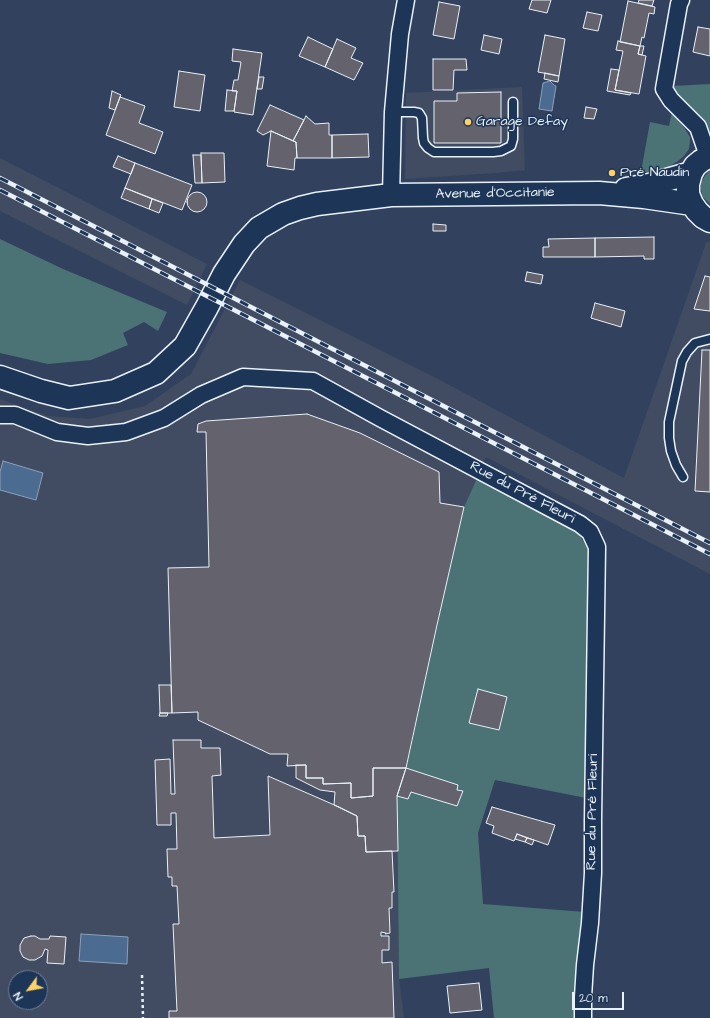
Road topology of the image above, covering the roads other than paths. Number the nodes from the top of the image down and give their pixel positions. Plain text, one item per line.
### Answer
1 (406, 0) edge
2 (682, 0) edge
3 (513, 102) dead end
4 (394, 112) junction
5 (709, 156) edge
6 (691, 174) junction
7 (599, 193) junction
8 (391, 195) junction
9 (692, 204) junction
10 (710, 221) edge
11 (710, 339) edge
12 (0, 377) edge
13 (0, 414) edge
14 (683, 477) dead end
15 (582, 1018) edge

1 - 4 street
2 - 5 street
3 - 4 lane
4 - 8 street
5 - 6 main road
6 - 7 main road, Avenue d'Occitanie
6 - 9 main road
7 - 8 main road, Avenue d'Occitanie
7 - 9 main road, Avenue d'Occitanie
8 - 12 main road, Avenue d'Occitanie
9 - 10 main road
11 - 14 lane
13 - 15 street, Rue du Pré Fleuri

